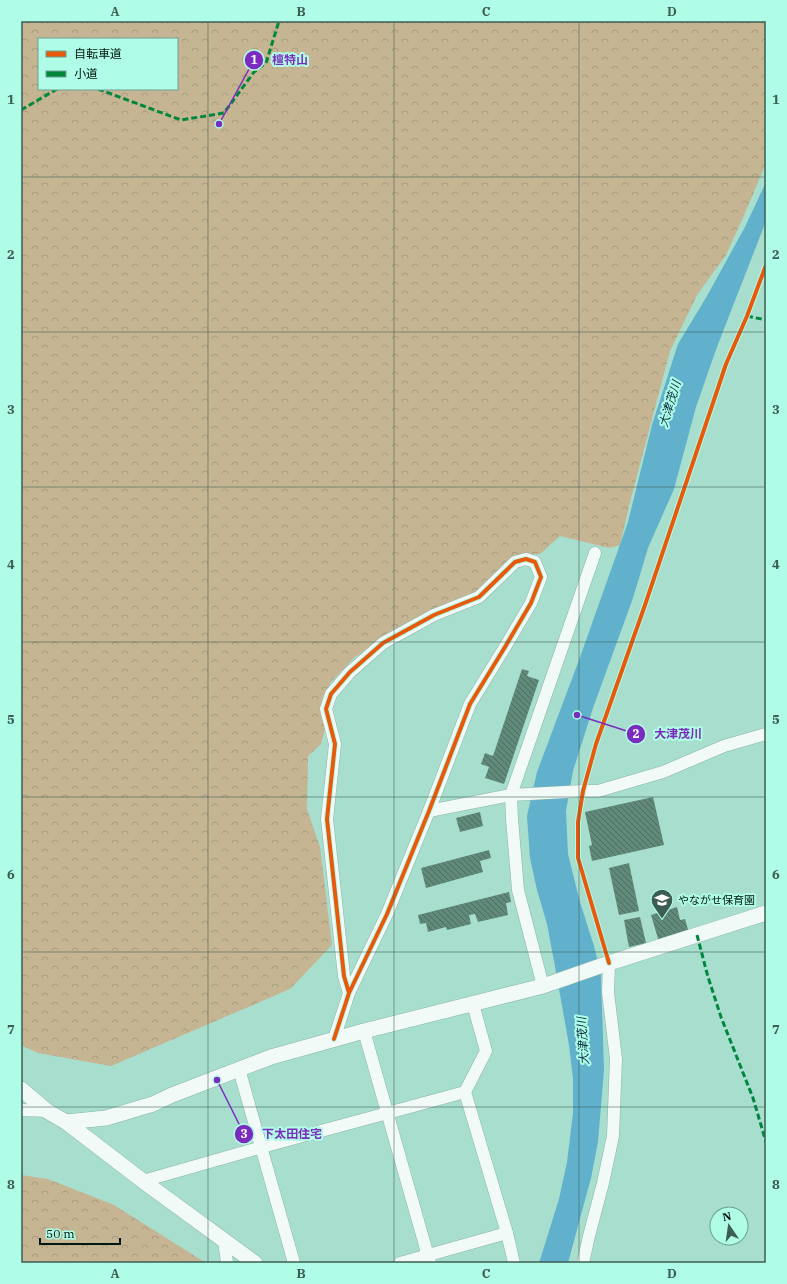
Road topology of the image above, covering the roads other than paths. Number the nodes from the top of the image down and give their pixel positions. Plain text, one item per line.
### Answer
1 (595, 553) dead end
2 (766, 734) edge
3 (511, 795) junction
4 (429, 811) junction
5 (766, 913) edge
6 (609, 963) junction
7 (543, 986) junction
8 (349, 993) junction
9 (474, 1004) junction
10 (364, 1031) junction
11 (334, 1039) junction
12 (240, 1069) junction
13 (21, 1090) edge
14 (465, 1092) junction
15 (21, 1110) edge
16 (47, 1111) junction
17 (387, 1113) junction
18 (66, 1122) junction
19 (262, 1147) junction
20 (143, 1181) junction
21 (507, 1233) junction
22 (224, 1240) junction
23 (429, 1259) edge
24 (227, 1263) edge
25 (255, 1263) edge
26 (294, 1263) edge
27 (400, 1263) edge
28 (514, 1263) edge
29 (583, 1263) edge

1 - 3 street
2 - 3 street
3 - 4 street
3 - 7 street
4 - 8 street
4 - 8 street
5 - 6 street
6 - 7 street
6 - 29 street
7 - 9 street
8 - 11 street
9 - 10 street
9 - 14 street
10 - 11 street
10 - 17 street
11 - 12 street
12 - 18 street
12 - 19 street
13 - 16 street
14 - 17 street
14 - 21 street
15 - 16 street
16 - 18 street
17 - 19 street
17 - 23 street
18 - 20 street
19 - 20 street
19 - 26 street
20 - 22 street
21 - 23 street
21 - 28 street
22 - 24 street
22 - 25 street
23 - 27 street

